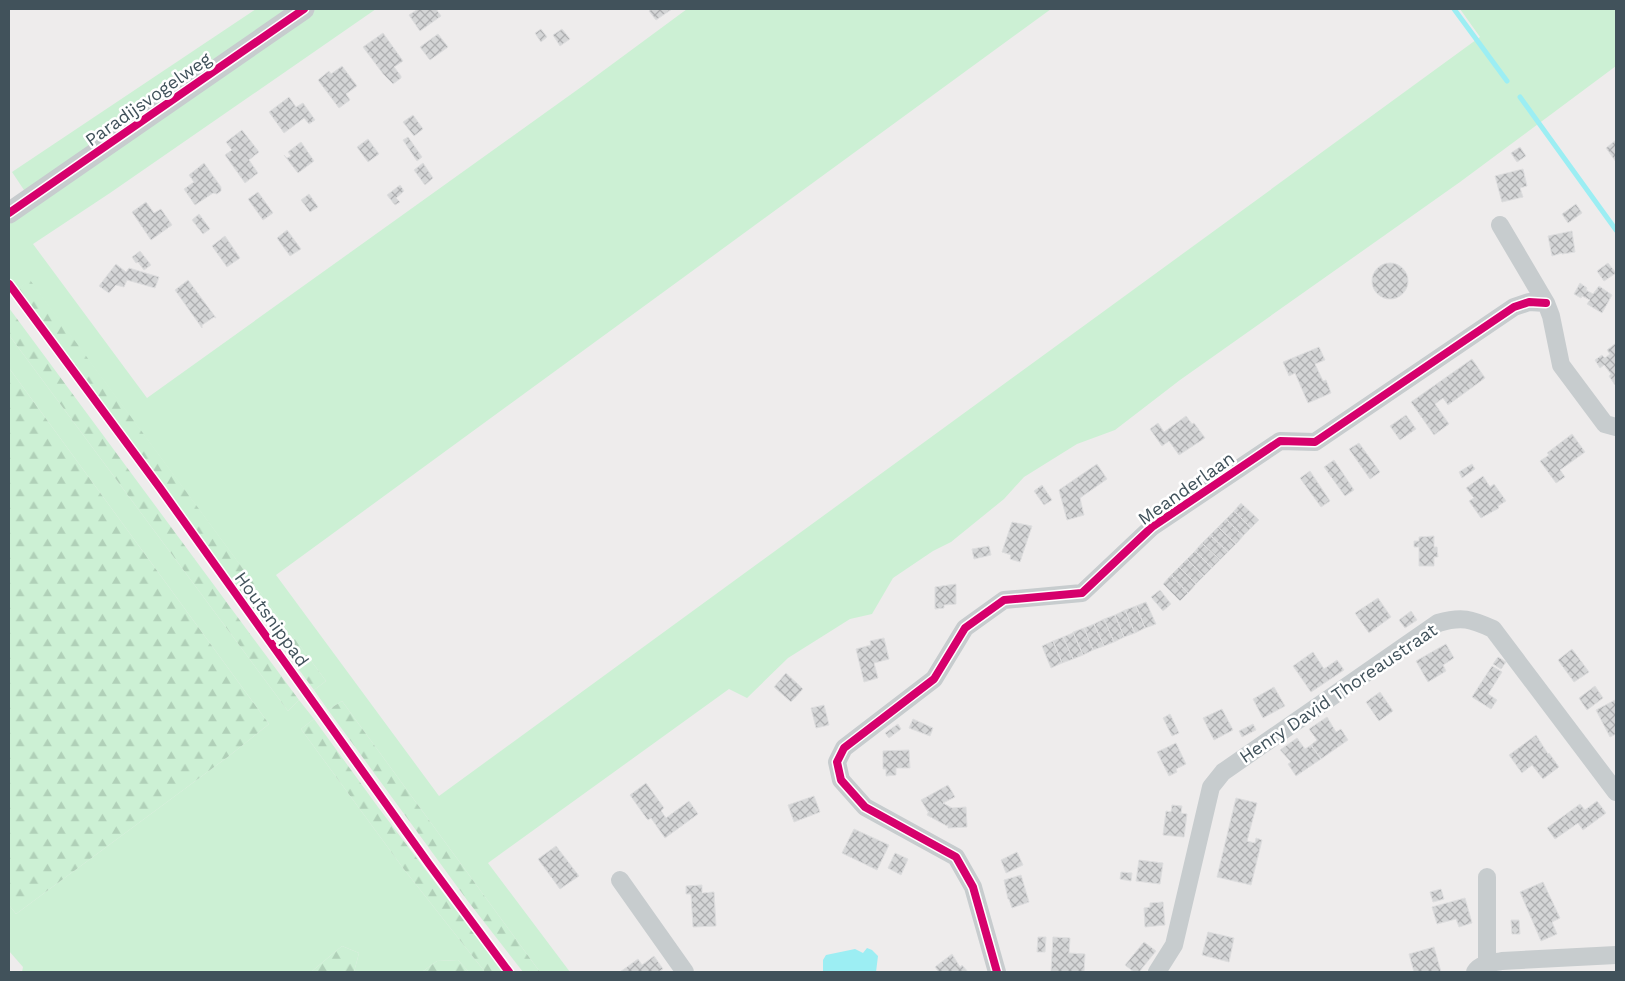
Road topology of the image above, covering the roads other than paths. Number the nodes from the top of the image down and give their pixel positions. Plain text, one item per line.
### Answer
1 (304, 9) edge
2 (9, 212) edge
3 (1500, 226) dead end
4 (1546, 303) junction
5 (1616, 427) edge
6 (1616, 792) edge
7 (1487, 877) dead end
8 (620, 880) dead end
9 (1616, 956) edge
10 (1481, 968) edge
11 (685, 972) edge
12 (997, 972) edge
13 (1157, 972) edge

1 - 2 street, Paradijsvogelweg
3 - 4 street
4 - 5 street
4 - 12 street, Meanderlaan
6 - 13 street, Henry David Thoreaustraat
7 - 10 street
8 - 11 street
9 - 10 street

